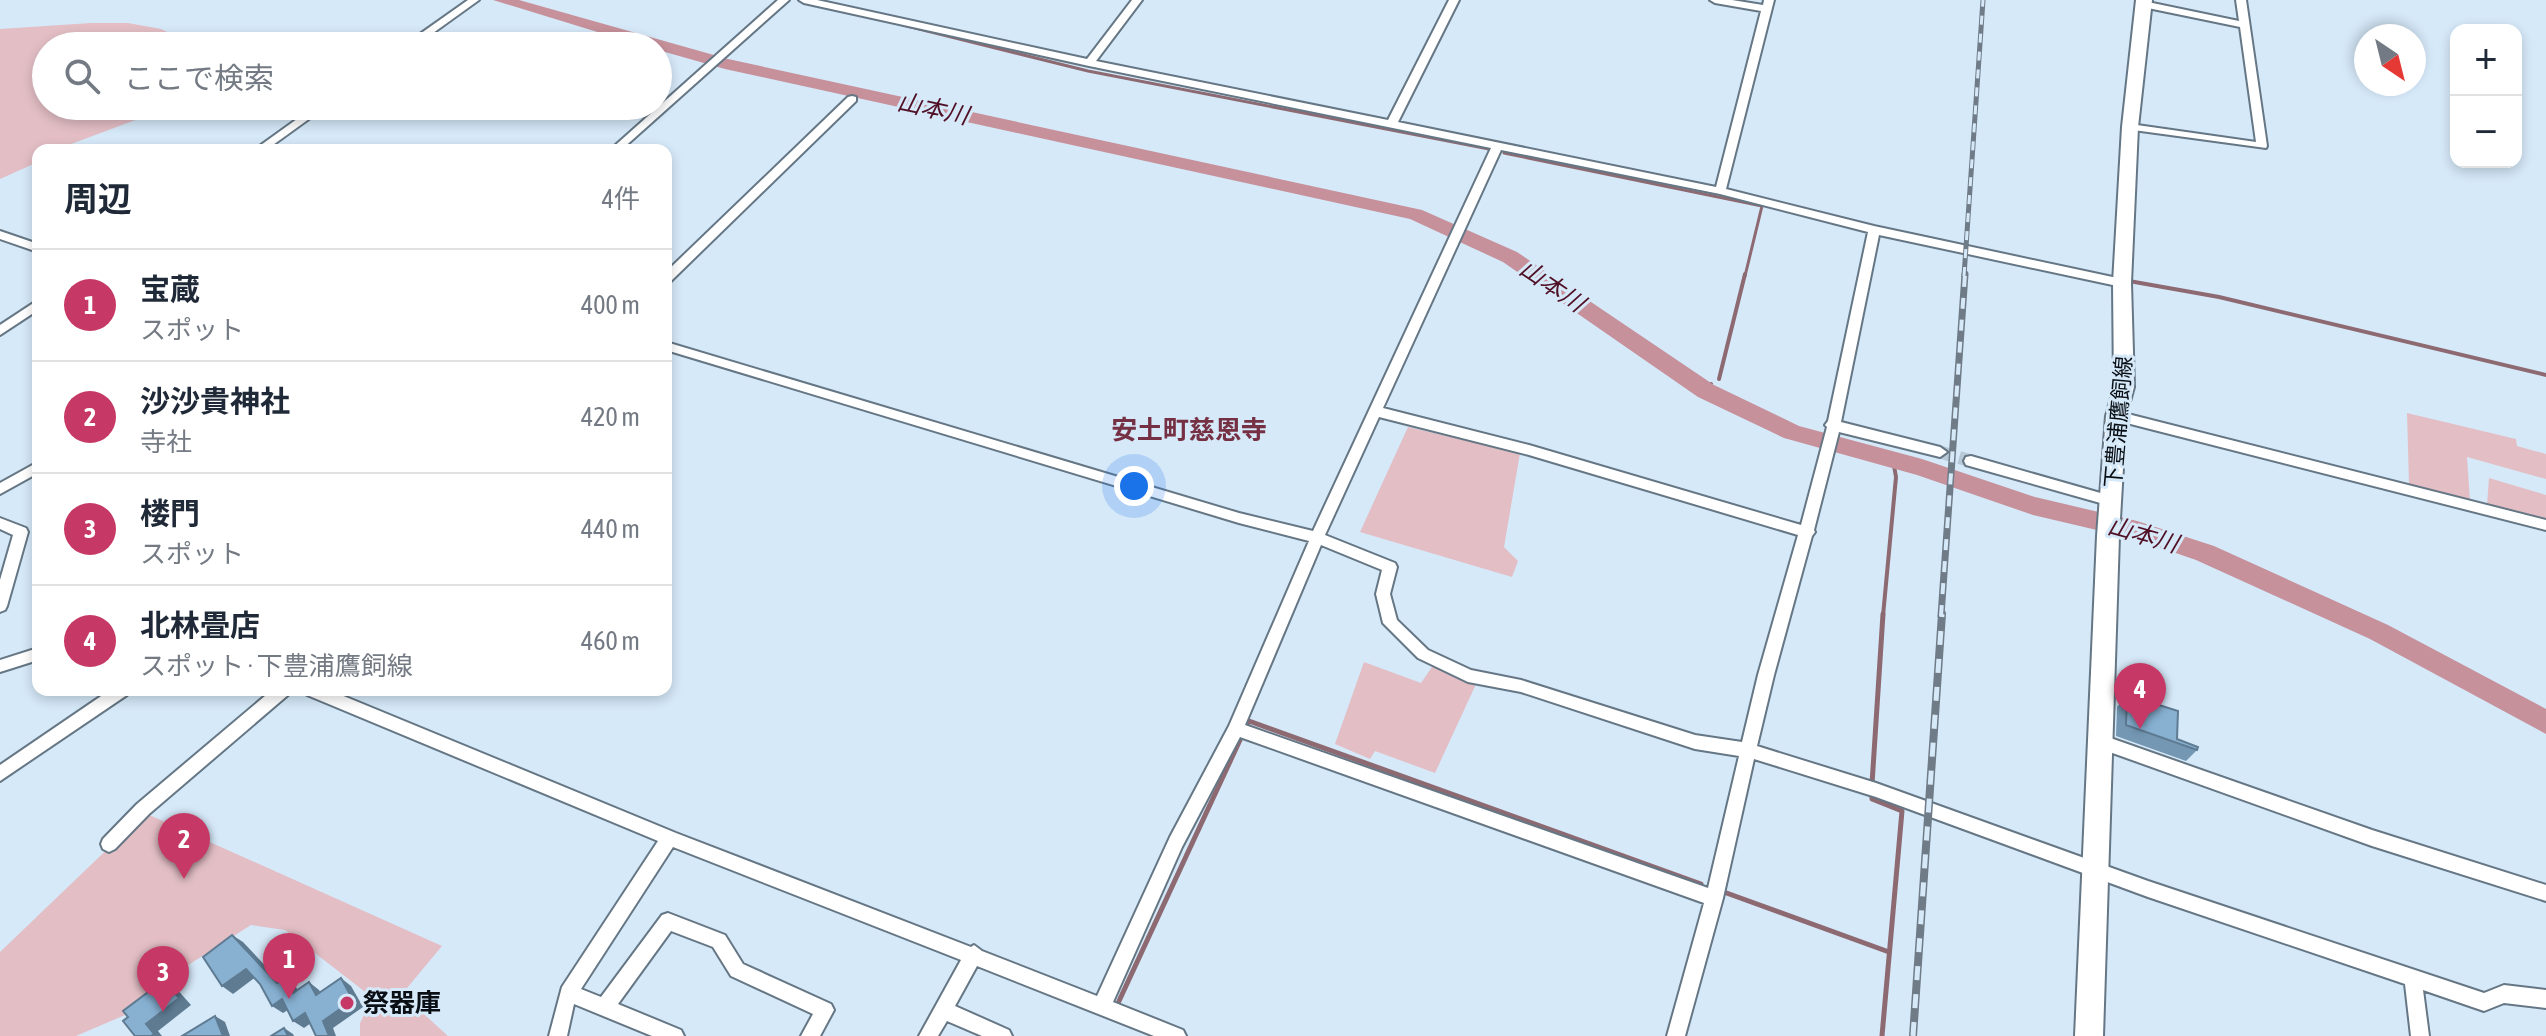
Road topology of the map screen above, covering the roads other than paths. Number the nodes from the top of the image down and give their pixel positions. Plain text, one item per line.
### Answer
1 (473, 0) edge
2 (784, 0) edge
3 (804, 0) edge
4 (1137, 0) edge
5 (1454, 0) edge
6 (1715, 0) edge
7 (2241, 0) edge
8 (2144, 2) edge
9 (1768, 4) edge
10 (2244, 25) junction
11 (428, 32) edge
12 (1089, 63) junction
13 (852, 99) dead end
14 (672, 100) edge
15 (302, 120) edge
16 (649, 120) edge
17 (1393, 122) junction
18 (2130, 127) junction
19 (268, 144) edge
20 (622, 144) edge
21 (1497, 147) junction
22 (1720, 191) junction
23 (1874, 230) junction
24 (0, 235) edge
25 (32, 246) edge
26 (672, 273) edge
27 (2122, 283) junction
28 (32, 308) edge
29 (0, 331) edge
30 (672, 348) edge
31 (1375, 411) junction
32 (2116, 416) junction
33 (1832, 428) junction
34 (1940, 452) tunnel mouth
35 (1971, 461) tunnel mouth
36 (32, 470) edge
37 (0, 489) edge
38 (2110, 516) junction
39 (0, 523) edge
40 (2546, 525) edge
41 (1808, 532) junction
42 (1317, 538) junction
43 (0, 606) edge
44 (32, 656) edge
45 (0, 666) edge
46 (113, 696) edge
47 (276, 696) edge
48 (327, 696) edge
49 (1236, 729) junction
50 (2099, 741) junction
51 (1747, 750) junction
52 (0, 773) edge
53 (670, 838) junction
54 (109, 844) dead end
55 (2097, 869) junction
56 (2546, 893) edge
57 (1714, 898) junction
58 (974, 954) junction
59 (2413, 980) junction
60 (568, 993) junction
61 (2546, 999) edge
62 (1102, 1005) junction
63 (606, 1006) junction
64 (943, 1010) junction
65 (558, 1036) edge
66 (675, 1036) edge
67 (810, 1036) edge
68 (928, 1036) edge
69 (1003, 1036) edge
70 (1177, 1036) edge
71 (1676, 1036) edge
72 (2089, 1036) edge
73 (2420, 1036) edge

1 - 11 street
2 - 14 street
3 - 12 street
4 - 12 street
5 - 17 street
6 - 9 street
7 - 10 street
8 - 10 street
8 - 18 main road, 下豊浦鷹飼線
9 - 22 street
10 - 18 street
12 - 17 street
13 - 26 street
15 - 19 street
16 - 20 street
17 - 21 street
18 - 27 main road, 下豊浦鷹飼線
21 - 22 street
21 - 31 street
22 - 23 street
23 - 27 street
23 - 33 street
24 - 25 street
27 - 32 main road, 下豊浦鷹飼線
28 - 29 street
30 - 42 street
31 - 41 street
31 - 42 street
32 - 38 main road, 下豊浦鷹飼線
32 - 40 street
33 - 34 street
33 - 41 street
35 - 38 street
36 - 37 street
38 - 50 main road, 下豊浦鷹飼線
39 - 43 street
41 - 51 street
42 - 49 street
42 - 51 street
44 - 45 street
46 - 52 street
47 - 54 street
48 - 53 street
49 - 57 street
49 - 62 street
50 - 55 main road, 下豊浦鷹飼線
50 - 56 street
51 - 55 street
51 - 57 street
53 - 58 street
53 - 60 street
55 - 59 street
55 - 72 main road, 下豊浦鷹飼線
57 - 71 street
58 - 62 street
58 - 64 street
59 - 61 street
59 - 73 street
60 - 63 street
60 - 65 street
62 - 70 street
63 - 66 street
63 - 67 street
64 - 68 street
64 - 69 street

